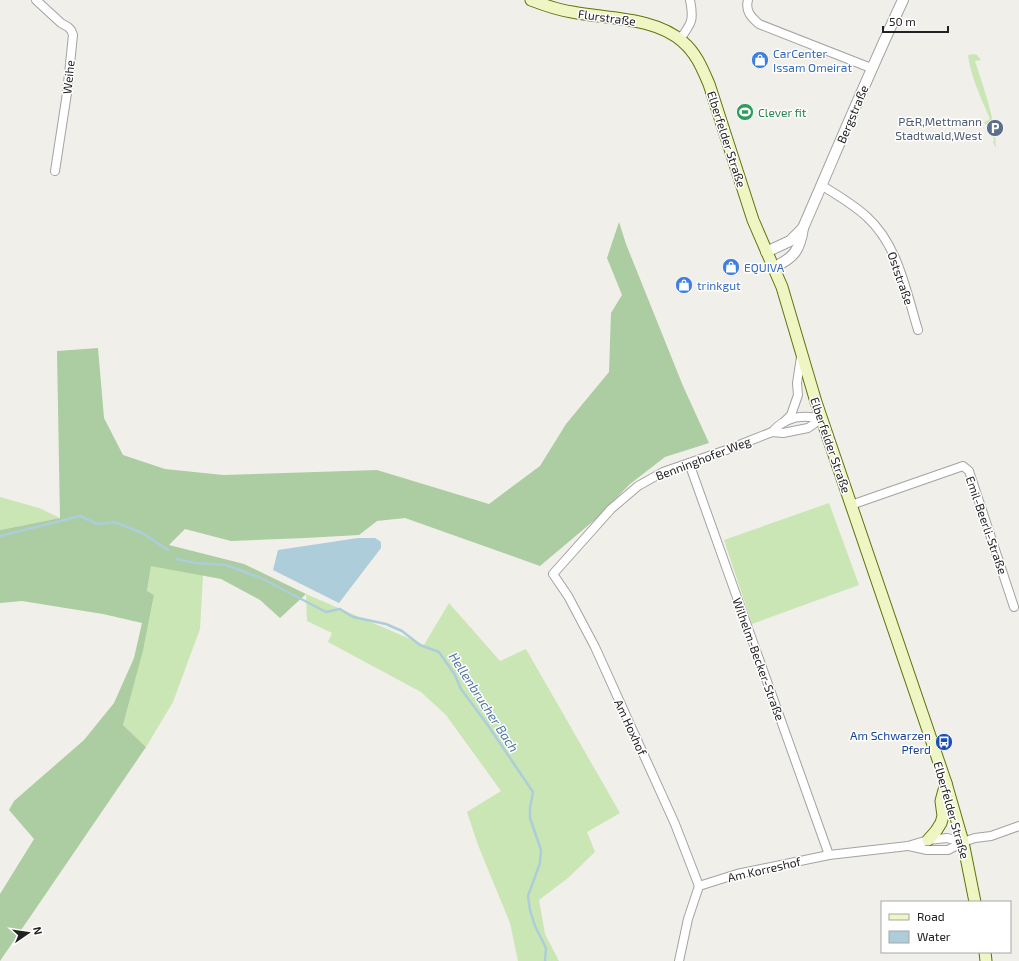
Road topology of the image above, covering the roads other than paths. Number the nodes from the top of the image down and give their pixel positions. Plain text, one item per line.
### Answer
1 (36, 0) edge
2 (531, 0) edge
3 (690, 0) edge
4 (748, 0) edge
5 (903, 0) edge
6 (680, 39) junction
7 (871, 68) junction
8 (55, 171) dead end
9 (821, 185) junction
10 (803, 228) junction
11 (766, 252) junction
12 (774, 267) junction
13 (918, 330) dead end
14 (801, 356) junction
15 (821, 419) junction
16 (784, 422) junction
17 (772, 432) junction
18 (689, 463) junction
19 (851, 505) junction
20 (553, 574) joint
21 (1014, 607) dead end
22 (946, 783) junction
23 (1019, 826) edge
24 (928, 840) junction
25 (963, 842) junction
26 (908, 846) junction
27 (829, 855) junction
28 (698, 886) junction
29 (975, 901) edge
30 (680, 961) edge

1 - 8 street, Weihe
2 - 6 main road, Flurstraße
3 - 6 street
4 - 7 street
5 - 7 street, Bergstraße
6 - 11 main road, Elberfelder Straße
7 - 9 street, Bergstraße
9 - 10 street, Bergstraße
9 - 13 street, Oststraße
10 - 11 street, Bergstraße
10 - 12 street, Bergstraße
11 - 12 main road, Elberfelder Straße
12 - 14 main road, Elberfelder Straße
14 - 15 main road, Elberfelder Straße
14 - 16 street, Benninghofer Weg
15 - 16 street, Benninghofer Weg
15 - 17 street, Benninghofer Weg
15 - 19 main road, Elberfelder Straße
16 - 17 street, Benninghofer Weg
17 - 18 street, Benninghofer Weg
18 - 20 street, Benninghofer Weg
18 - 27 street, Wilhelm-Becker-Straße
19 - 21 street, Emil-Beerli-Straße
19 - 22 main road, Elberfelder Straße
20 - 28 street, Am Hoxhof
22 - 24 main road
22 - 25 main road, Elberfelder Straße
23 - 25 street
24 - 25 street, Am Korreshof
24 - 26 street, Am Korreshof
25 - 26 street, Am Korreshof
25 - 29 main road, Elberfelder Straße
26 - 27 street, Am Korreshof
27 - 28 street, Am Korreshof
28 - 30 street

